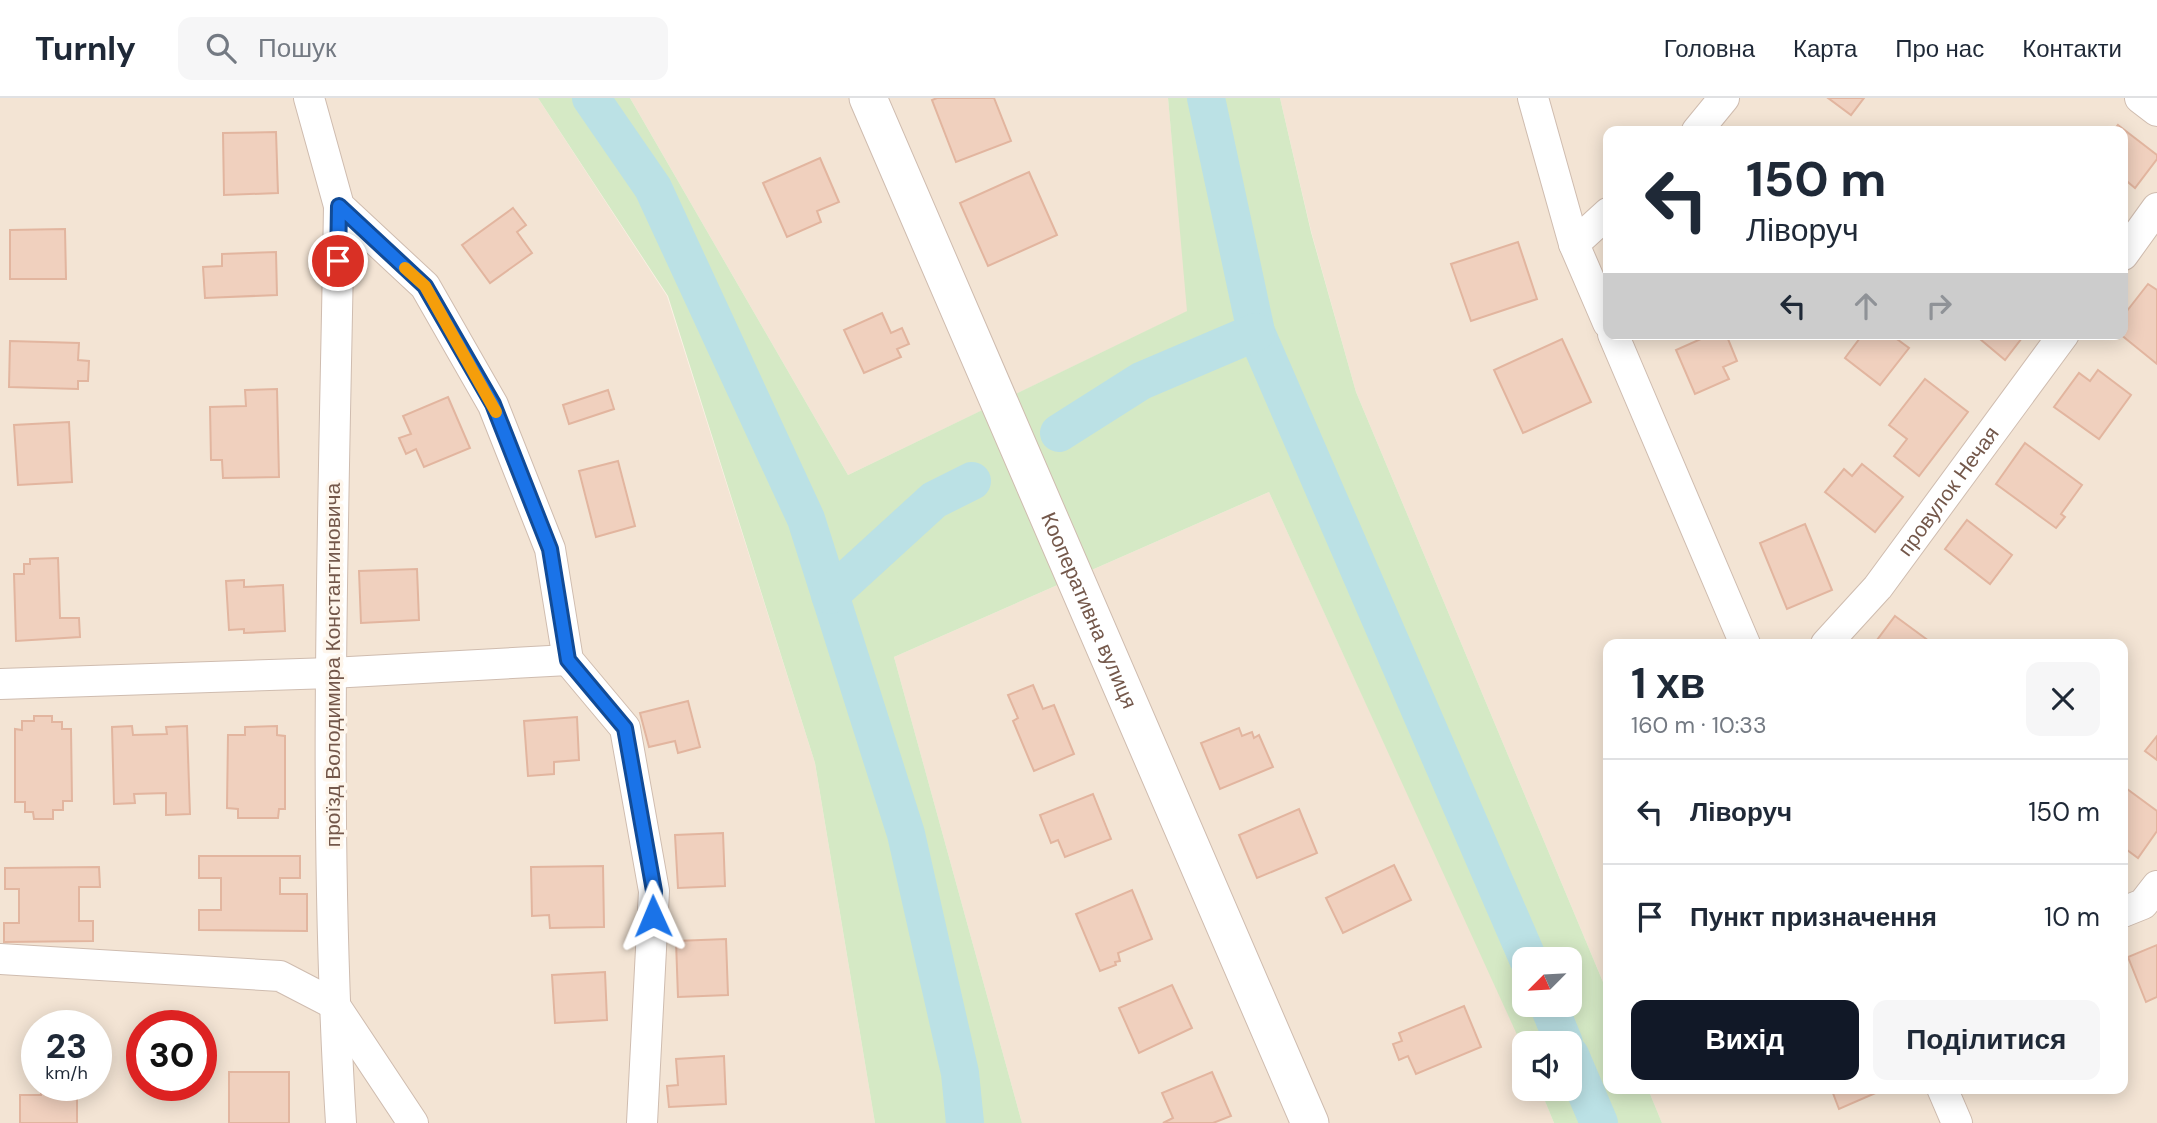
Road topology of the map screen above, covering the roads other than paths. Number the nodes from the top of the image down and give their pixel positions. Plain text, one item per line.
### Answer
1 (309, 98) edge
2 (868, 98) edge
3 (1533, 98) edge
4 (1724, 98) edge
5 (2140, 98) edge
6 (2157, 111) edge
7 (1701, 126) edge
8 (339, 206) junction
9 (2157, 208) edge
10 (1603, 218) edge
11 (1574, 244) junction
12 (2128, 248) edge
13 (1603, 311) edge
14 (1616, 340) edge
15 (2060, 340) edge
16 (1743, 639) edge
17 (1831, 639) edge
18 (568, 660) junction
19 (331, 673) junction
20 (0, 684) edge
21 (2157, 886) edge
22 (2128, 910) edge
23 (0, 959) edge
24 (334, 1004) junction
25 (1945, 1094) edge
26 (341, 1123) edge
27 (413, 1123) edge
28 (642, 1123) edge
29 (1310, 1123) edge
30 (1957, 1123) edge

1 - 8 street, проїзд Володимира Константиновича
2 - 29 street, Кооперативна вулиця
3 - 11 street
4 - 7 street
5 - 6 street
8 - 18 street
8 - 19 street, проїзд Володимира Константиновича
9 - 12 street
10 - 11 street
11 - 13 street
14 - 16 street
15 - 17 street, провулок Нечая
18 - 19 street
18 - 28 street
19 - 20 street
19 - 24 street, проїзд Володимира Константиновича
21 - 22 street
23 - 24 street
24 - 26 street, проїзд Володимира Константиновича
24 - 27 street
25 - 30 street

